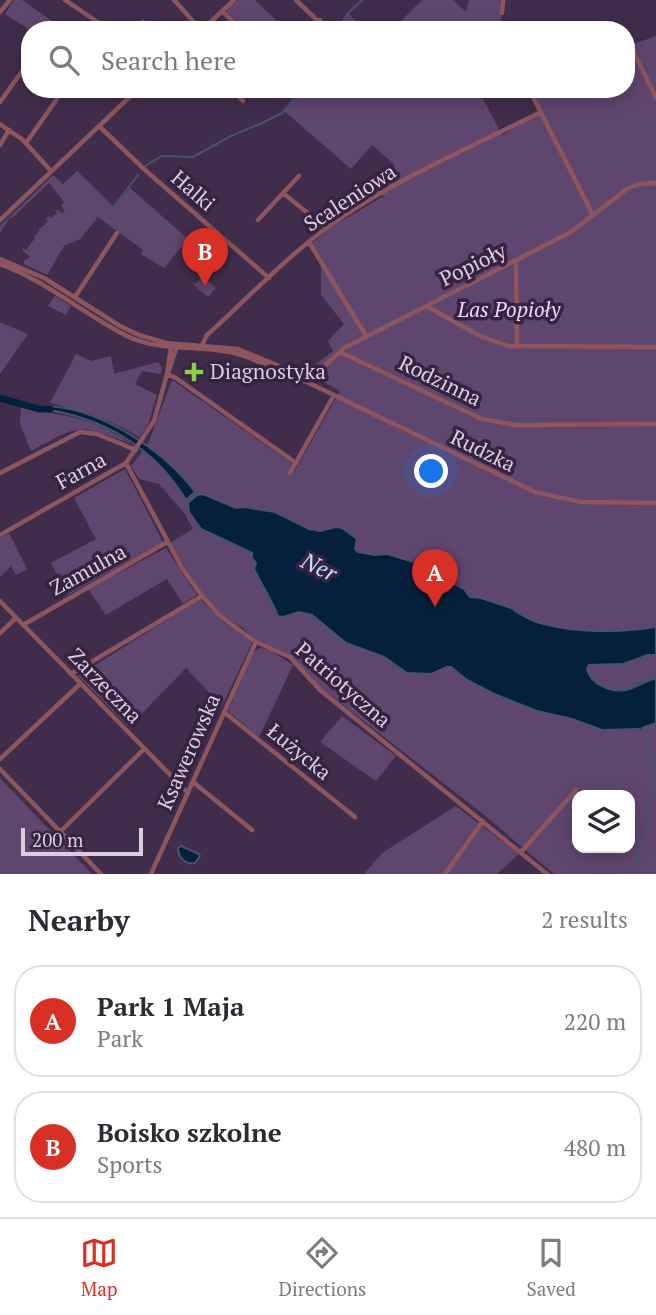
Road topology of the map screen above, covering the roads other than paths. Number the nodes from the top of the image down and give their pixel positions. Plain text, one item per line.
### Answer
1 (10, 0) edge
2 (65, 0) edge
3 (174, 0) edge
4 (234, 0) edge
5 (296, 0) edge
6 (503, 0) edge
7 (222, 11) junction
8 (0, 12) edge
9 (502, 13) dead end
10 (320, 20) dead end
11 (97, 21) edge
12 (194, 21) edge
13 (211, 21) edge
14 (233, 21) edge
15 (635, 54) edge
16 (21, 73) edge
17 (58, 98) edge
18 (129, 98) edge
19 (240, 98) edge
20 (534, 98) edge
21 (656, 98) edge
22 (243, 101) dead end
23 (0, 102) edge
24 (541, 112) junction
25 (0, 124) edge
26 (99, 126) junction
27 (9, 130) junction
28 (26, 143) junction
29 (0, 145) edge
30 (50, 170) junction
31 (299, 176) dead end
32 (656, 183) edge
33 (283, 193) junction
34 (593, 215) junction
35 (0, 220) edge
36 (258, 220) dead end
37 (326, 228) junction
38 (117, 233) dead end
39 (309, 242) junction
40 (0, 259) edge
41 (516, 261) junction
42 (0, 264) edge
43 (269, 278) junction
44 (75, 297) junction
45 (426, 306) junction
46 (366, 336) junction
47 (202, 345) junction
48 (174, 346) junction
49 (517, 347) junction
50 (656, 347) edge
51 (340, 351) junction
52 (167, 374) junction
53 (307, 382) junction
54 (334, 396) junction
55 (656, 424) edge
56 (136, 449) junction
57 (126, 463) junction
58 (296, 463) junction
59 (0, 473) edge
60 (290, 473) dead end
61 (656, 503) edge
62 (0, 535) edge
63 (167, 542) junction
64 (202, 596) junction
65 (0, 601) edge
66 (16, 618) junction
67 (23, 625) junction
68 (0, 633) edge
69 (256, 642) junction
70 (71, 674) junction
71 (80, 684) junction
72 (224, 712) junction
73 (144, 749) junction
74 (0, 759) edge
75 (0, 769) edge
76 (193, 782) junction
77 (188, 793) junction
78 (572, 795) edge
79 (355, 817) dead end
80 (483, 821) junction
81 (252, 830) dead end
82 (60, 832) junction
83 (521, 852) junction
84 (101, 874) edge
85 (151, 874) edge
86 (445, 874) edge
87 (547, 874) edge

1 - 8 street
2 - 11 street
3 - 12 street
4 - 7 street
5 - 10 street
6 - 9 street
7 - 13 street
7 - 14 street
15 - 21 street
16 - 23 street
17 - 28 street
18 - 26 street
19 - 22 street
20 - 24 street
24 - 34 street
24 - 37 street, Scaleniowa
25 - 27 street
26 - 30 street
26 - 43 street, Halki
27 - 28 street
27 - 29 street
28 - 30 street
30 - 35 street
31 - 33 street
32 - 34 street, Popioły
33 - 36 street
33 - 37 street
34 - 41 street, Popioły
37 - 39 street, Scaleniowa
38 - 44 street
39 - 43 street, Scaleniowa
39 - 46 street
40 - 44 street, Rudzka
41 - 45 street, Popioły
41 - 49 street
42 - 48 street, Rudzka
43 - 47 street, Scaleniowa
44 - 48 street, Rudzka
45 - 46 street, Popioły
45 - 49 street
46 - 51 street, Popioły
47 - 48 street, Rudzka
47 - 53 street, Rudzka
48 - 52 street, Farna
48 - 53 street, Rudzka
49 - 50 street
51 - 53 street, Popioły
51 - 55 street, Rodzinna
52 - 56 street, Farna
52 - 58 street
53 - 54 street, Rudzka
54 - 58 street
54 - 61 street, Rudzka
56 - 57 street, Farna
56 - 59 street
57 - 62 street, Farna
57 - 63 street, Patriotyczna
58 - 60 street
63 - 64 street, Patriotyczna
63 - 67 street, Zamulna
64 - 69 street, Patriotyczna
64 - 70 street
65 - 66 street, Zarzeczna
66 - 67 street, Zarzeczna
66 - 68 street
67 - 70 street, Zarzeczna
69 - 72 street, Ksawerowska
69 - 80 street, Patriotyczna
70 - 71 street, Zarzeczna
71 - 73 street, Zarzeczna
71 - 74 street
72 - 76 street, Ksawerowska
72 - 79 street, Łużycka
73 - 77 street, Zarzeczna
73 - 82 street
75 - 82 street
76 - 77 street, Ksawerowska
76 - 81 street
77 - 85 street, Ksawerowska
78 - 83 street
80 - 83 street, Patriotyczna
80 - 86 street
82 - 84 street
83 - 87 street, Patriotyczna

